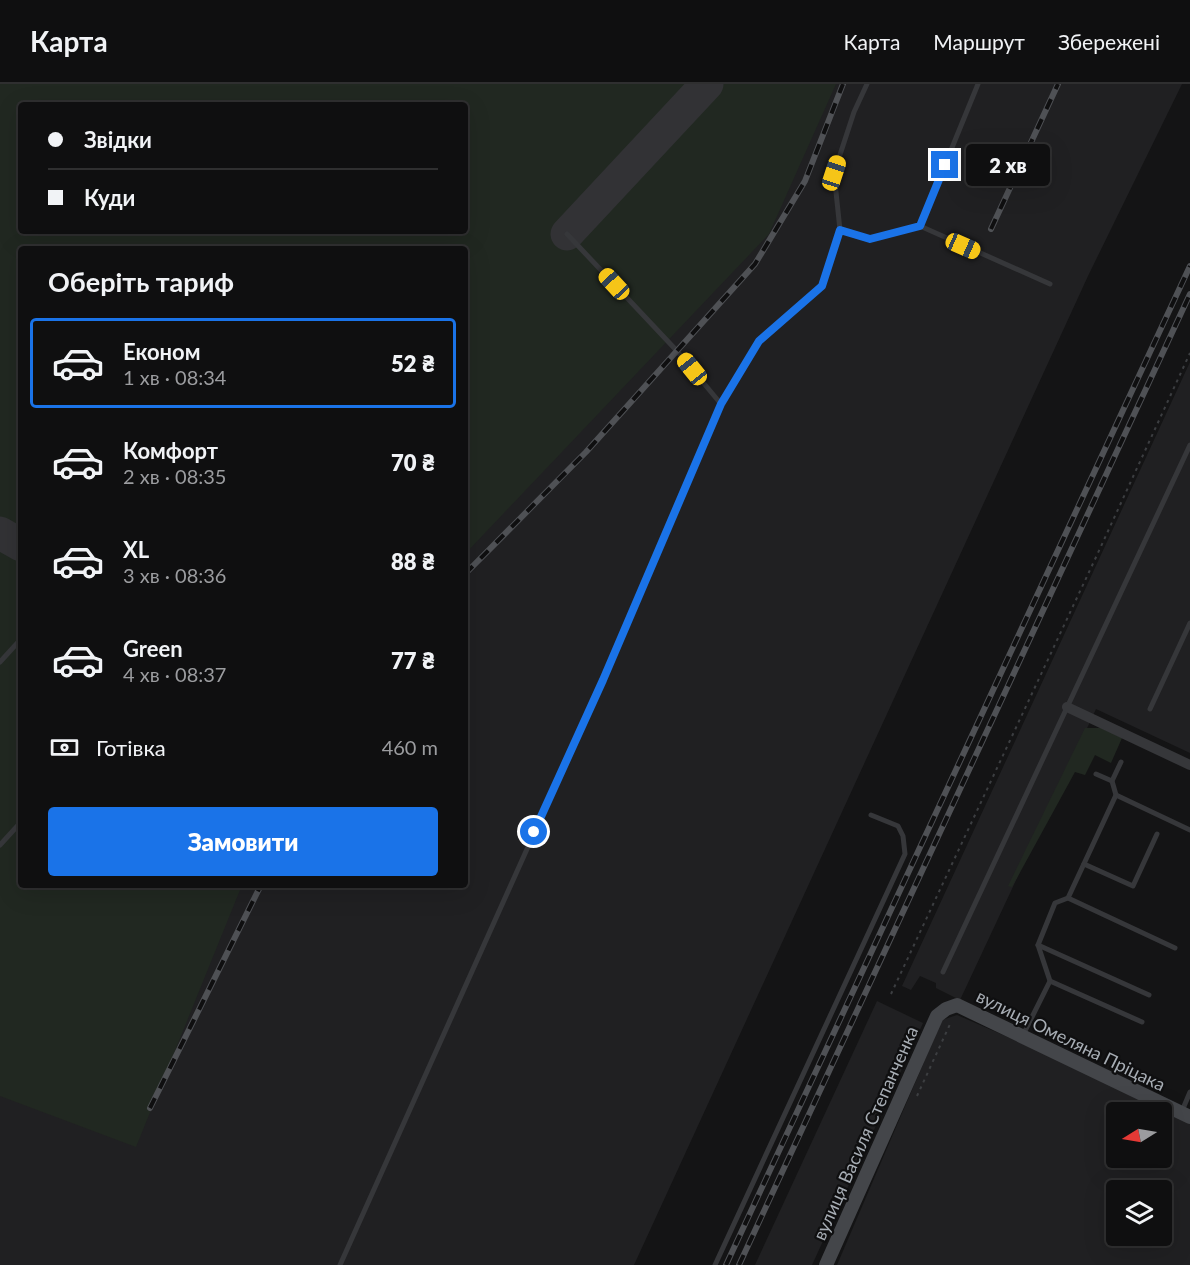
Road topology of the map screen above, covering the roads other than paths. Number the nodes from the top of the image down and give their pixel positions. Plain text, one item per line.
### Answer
1 (867, 84) edge
2 (978, 84) edge
3 (920, 226) junction
4 (840, 230) junction
5 (567, 234) dead end
6 (1050, 284) dead end
7 (721, 404) junction
8 (1190, 445) edge
9 (1190, 623) edge
10 (18, 642) edge
11 (0, 662) edge
12 (1067, 707) junction
13 (1150, 709) dead end
14 (1122, 762) dead end
15 (1190, 765) edge
16 (1096, 774) dead end
17 (1112, 780) junction
18 (1116, 795) junction
19 (871, 814) dead end
20 (18, 825) edge
21 (1190, 830) edge
22 (1157, 834) dead end
23 (0, 845) edge
24 (1084, 864) junction
25 (1068, 898) junction
26 (1038, 945) junction
27 (1175, 948) dead end
28 (943, 972) dead end
29 (1050, 981) junction
30 (1149, 995) dead end
31 (937, 1016) joint
32 (1142, 1022) dead end
33 (1022, 1036) junction
34 (1190, 1092) edge
35 (1185, 1115) edge
36 (340, 1265) edge
37 (715, 1265) edge
38 (826, 1265) edge

1 - 4 lane
2 - 3 lane
3 - 4 lane
3 - 6 lane
4 - 7 lane
5 - 7 lane
7 - 36 lane
8 - 12 lane
9 - 13 lane
10 - 11 lane
12 - 15 street
12 - 28 lane
14 - 17 lane
16 - 17 lane
17 - 18 lane
18 - 21 lane
18 - 24 lane
19 - 37 lane
20 - 23 lane
22 - 24 lane
24 - 25 lane
25 - 26 lane
25 - 27 lane
26 - 29 lane
26 - 30 lane
29 - 32 lane
29 - 33 lane
31 - 33 street, вулиця Омеляна Пріцака
31 - 38 street, вулиця Василя Степанченка
33 - 35 street, вулиця Омеляна Пріцака
34 - 35 lane

